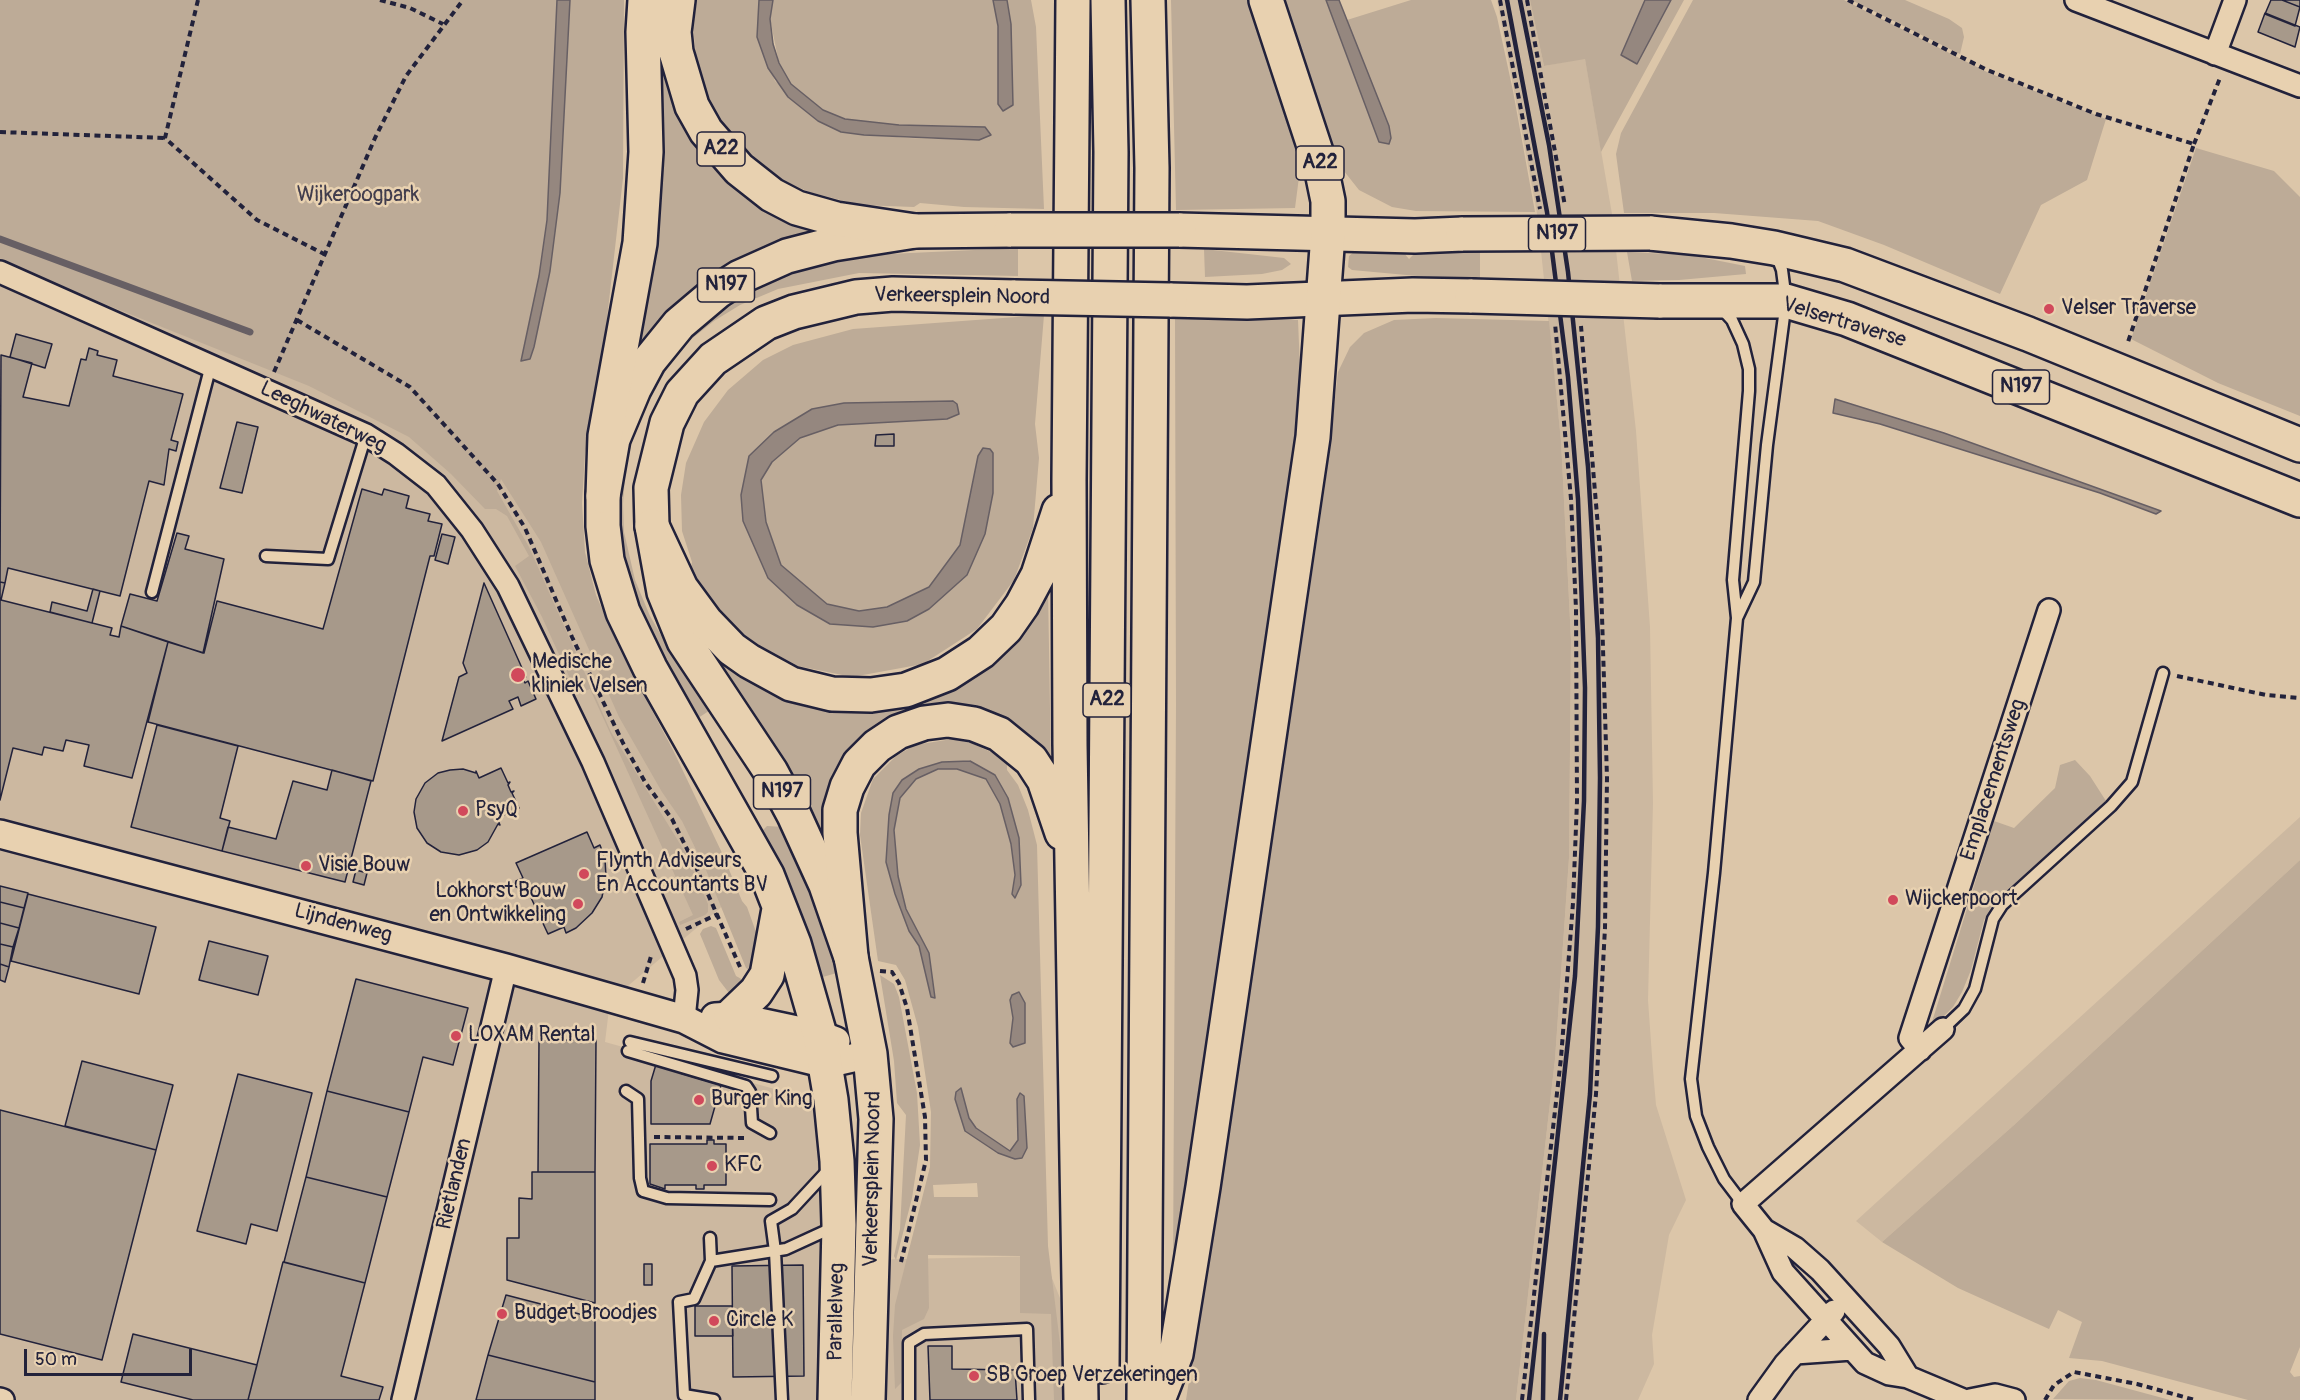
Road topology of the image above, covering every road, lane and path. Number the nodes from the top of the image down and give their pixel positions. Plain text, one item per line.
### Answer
1 (198, 0) edge
2 (380, 0) edge
3 (463, 0) edge
4 (645, 0) edge
5 (678, 0) edge
6 (1057, 0) edge
7 (1073, 0) edge
8 (1108, 0) edge
9 (1148, 0) edge
10 (1266, 0) edge
11 (1500, 0) edge
12 (1527, 0) edge
13 (1848, 0) edge
14 (2076, 0) edge
15 (2235, 0) edge
16 (443, 24) junction
17 (2221, 57) junction
18 (1073, 64) junction
19 (2300, 86) edge
20 (0, 132) edge
21 (165, 138) junction
22 (2194, 144) junction
23 (1566, 211) dead end
24 (1540, 213) dead end
25 (915, 231) junction
26 (1328, 234) junction
27 (1774, 248) junction
28 (324, 254) junction
29 (0, 272) edge
30 (1322, 298) junction
31 (1714, 300) junction
32 (1786, 301) junction
33 (1580, 316) dead end
34 (1554, 318) dead end
35 (211, 365) junction
36 (2118, 370) junction
37 (266, 390) junction
38 (366, 435) junction
39 (2300, 444) edge
40 (1069, 480) junction
41 (603, 496) junction
42 (2300, 500) edge
43 (652, 526) junction
44 (266, 556) dead end
45 (152, 592) dead end
46 (2049, 610) dead end
47 (1737, 618) junction
48 (2163, 673) joint
49 (2300, 698) edge
50 (0, 834) edge
51 (1072, 864) junction
52 (780, 905) junction
53 (718, 914) dead end
54 (670, 937) junction
55 (851, 957) junction
56 (506, 968) junction
57 (633, 988) dead end
58 (731, 1016) junction
59 (684, 1019) junction
60 (1943, 1029) joint
61 (823, 1050) junction
62 (1920, 1050) junction
63 (870, 1054) junction
64 (772, 1076) dead end
65 (626, 1091) dead end
66 (770, 1133) dead end
67 (639, 1136) junction
68 (746, 1138) dead end
69 (837, 1161) junction
70 (771, 1200) dead end
71 (1743, 1204) junction
72 (839, 1225) junction
73 (1764, 1230) junction
74 (710, 1238) dead end
75 (775, 1251) junction
76 (711, 1261) junction
77 (1846, 1298) junction
78 (1826, 1320) junction
79 (870, 1323) joint
80 (1852, 1349) junction
81 (1795, 1353) junction
82 (1908, 1377) junction
83 (403, 1400) edge
84 (714, 1400) edge
85 (783, 1400) edge
86 (835, 1400) edge
87 (868, 1400) edge
88 (909, 1400) edge
89 (1029, 1400) edge
90 (1081, 1400) edge
91 (1102, 1400) edge
92 (1144, 1400) edge
93 (1158, 1400) edge
94 (1522, 1400) edge
95 (1566, 1400) edge
96 (1760, 1400) edge
97 (1963, 1400) edge
98 (1970, 1400) edge
99 (2014, 1400) edge
100 (2045, 1400) edge
101 (2195, 1400) edge

1 - 21 path
2 - 16 path
3 - 16 path
4 - 41 main road
5 - 25 main road, A22
6 - 18 main road, A22
7 - 18 main road, A22
8 - 91 main road, A22
9 - 92 main road, A22
10 - 26 main road, A22
11 - 24 path
12 - 23 path
13 - 22 path
14 - 17 street
15 - 17 street
16 - 28 path
17 - 19 street
17 - 22 path
18 - 40 main road, A22
20 - 21 path
21 - 28 path
22 - 36 path
25 - 26 main road, N197, bridge
25 - 41 main road, N197
26 - 27 main road, N197, bridge
26 - 30 main road, A22
27 - 32 lane
27 - 36 main road, N197
28 - 37 path
29 - 35 street, Leeghwaterweg
30 - 31 main road, Velsertraverse / N197, bridge
30 - 43 main road, Verkeersplein Noord / N197, bridge
30 - 93 main road, A22
31 - 32 main road, Velsertraverse / N197
31 - 47 lane
32 - 42 main road, Velsertraverse / N197
32 - 47 lane
33 - 95 path
34 - 94 path
35 - 37 street, Leeghwaterweg
35 - 45 lane
36 - 39 main road, N197
37 - 38 street, Leeghwaterweg
38 - 44 lane
38 - 54 street, Leeghwaterweg
40 - 43 main road, A22
40 - 51 main road, A22
41 - 52 main road, N197
43 - 55 main road, Verkeersplein Noord / N197
46 - 62 street, Emplacementsweg
47 - 71 lane
48 - 49 path
48 - 60 lane
50 - 56 street, Lijndenweg
51 - 55 main road, A22
51 - 90 main road, A22
52 - 58 main road
52 - 61 main road, N197
53 - 54 path
54 - 57 path
54 - 59 street, Leeghwaterweg
55 - 63 main road, Verkeersplein Noord / N197
56 - 59 street, Lijndenweg
56 - 83 street, Rietlanden
58 - 59 street, Lijndenweg
58 - 61 street, Lijndenweg
59 - 61 street, Lijndenweg
60 - 62 street
61 - 63 street, Lijndenweg
61 - 69 main road, Parallelweg / N197
62 - 71 street
63 - 79 main road, Verkeersplein Noord / N197
64 - 66 lane
65 - 67 lane
67 - 68 path
67 - 70 lane
69 - 72 main road, Parallelweg / N197
69 - 75 lane
71 - 73 street
72 - 75 lane, Parallelweg
72 - 86 main road, Parallelweg / N197
73 - 77 street
73 - 78 street
74 - 76 lane
75 - 76 lane, Parallelweg
75 - 85 lane
76 - 84 lane
77 - 78 street
77 - 82 street
78 - 80 street
78 - 81 street
79 - 87 main road, Parallelweg / N197
80 - 81 street
80 - 82 street
81 - 96 street
82 - 97 street
88 - 89 lane
98 - 99 street
100 - 101 path

